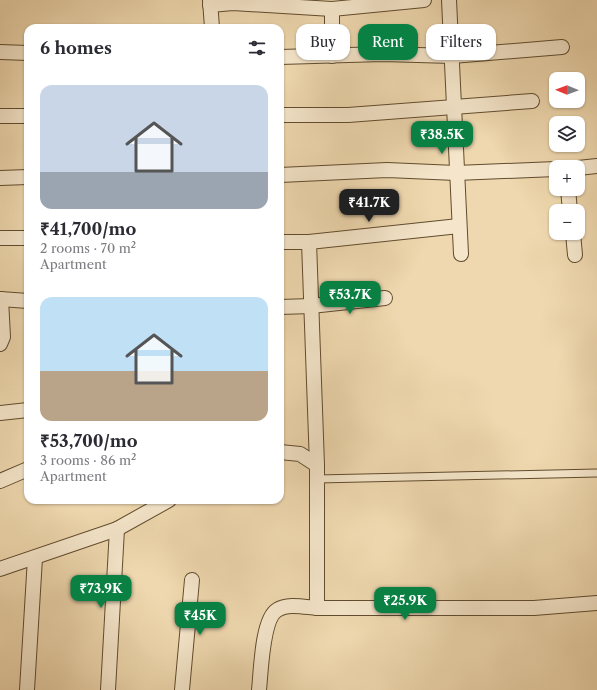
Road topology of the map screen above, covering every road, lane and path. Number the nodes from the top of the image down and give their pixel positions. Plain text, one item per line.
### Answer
1 (424, 0) edge
2 (449, 0) edge
3 (210, 2) edge
4 (332, 9) junction
5 (212, 24) edge
6 (332, 24) edge
7 (450, 24) edge
8 (562, 46) dead end
9 (0, 52) edge
10 (496, 52) edge
11 (24, 53) edge
12 (350, 55) edge
13 (426, 55) edge
14 (284, 57) edge
15 (296, 57) edge
16 (452, 60) edge
17 (532, 101) dead end
18 (453, 107) junction
19 (284, 115) edge
20 (0, 116) edge
21 (24, 116) edge
22 (597, 166) edge
23 (585, 167) edge
24 (549, 169) edge
25 (456, 173) junction
26 (284, 175) edge
27 (24, 177) edge
28 (0, 178) edge
29 (459, 226) junction
30 (0, 238) edge
31 (24, 238) edge
32 (574, 240) edge
33 (284, 242) edge
34 (309, 242) junction
35 (461, 254) dead end
36 (575, 254) dead end
37 (385, 298) dead end
38 (1, 299) edge
39 (24, 301) edge
40 (311, 306) junction
41 (284, 307) edge
42 (0, 344) edge
43 (24, 410) edge
44 (0, 413) edge
45 (284, 452) edge
46 (317, 465) junction
47 (24, 471) edge
48 (597, 473) edge
49 (317, 479) junction
50 (0, 481) edge
51 (162, 504) edge
52 (117, 529) junction
53 (36, 558) junction
54 (0, 569) edge
55 (192, 580) dead end
56 (597, 603) edge
57 (317, 608) junction
58 (27, 690) edge
59 (108, 690) edge
60 (182, 690) edge
61 (259, 690) edge

1 - 4 street
2 - 7 street
3 - 4 street
3 - 5 street
4 - 6 street
8 - 10 street
9 - 11 street
12 - 13 street
14 - 15 street
16 - 18 street
17 - 18 street
18 - 19 street
18 - 25 street
20 - 21 street
22 - 23 street
24 - 25 street
25 - 26 street
25 - 29 street
27 - 28 street
29 - 34 street
29 - 35 street
30 - 31 street
32 - 36 street
33 - 34 street
34 - 40 street
37 - 40 street
38 - 39 street
38 - 42 street
40 - 41 street
40 - 46 street
43 - 44 street
45 - 46 street
46 - 49 street
47 - 50 street
48 - 49 lane
49 - 57 street
51 - 52 street
52 - 53 street
52 - 59 street
53 - 54 street
53 - 58 street
55 - 60 street
56 - 57 street
57 - 61 street

